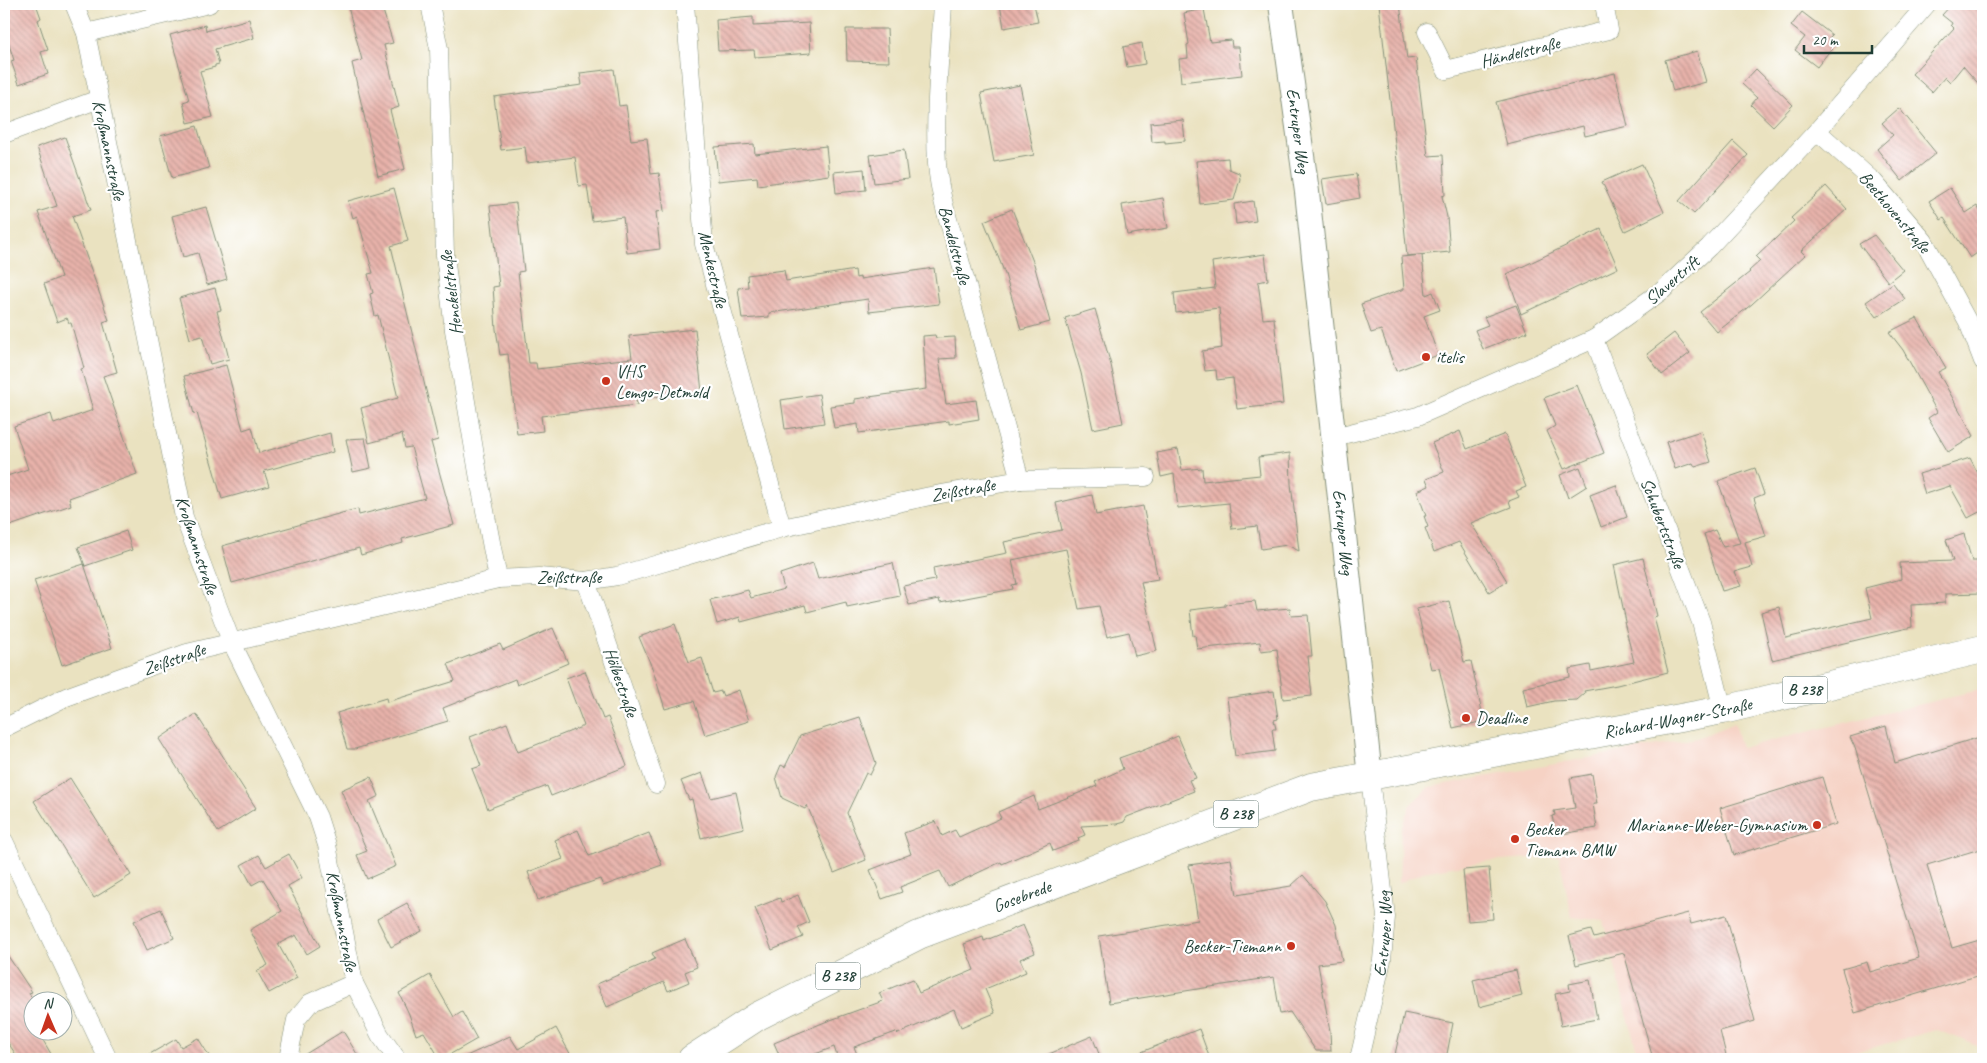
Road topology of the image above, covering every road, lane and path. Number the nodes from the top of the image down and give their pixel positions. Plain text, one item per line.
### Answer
1 (74, 4) edge
2 (209, 4) edge
3 (430, 4) edge
4 (685, 4) edge
5 (943, 4) edge
6 (1281, 4) edge
7 (1604, 4) edge
8 (1927, 4) edge
9 (1427, 32) dead end
10 (86, 33) junction
11 (99, 99) junction
12 (1817, 131) junction
13 (4, 134) edge
14 (1594, 339) junction
15 (1983, 360) edge
16 (1334, 437) junction
17 (1146, 477) dead end
18 (1020, 480) junction
19 (782, 528) junction
20 (498, 579) junction
21 (586, 581) junction
22 (231, 641) junction
23 (1983, 649) edge
24 (1722, 710) junction
25 (4, 728) edge
26 (1370, 777) junction
27 (656, 784) dead end
28 (4, 841) edge
29 (354, 983) junction
30 (108, 1059) edge
31 (288, 1059) edge
32 (398, 1059) edge
33 (692, 1059) edge
34 (1359, 1059) edge

1 - 10 street, Kroßmannstraße
2 - 10 street
3 - 20 street, Henckelstraße
4 - 19 street, Menkestraße
5 - 18 street, Bandelstraße
6 - 16 main road, Entruper Weg
7 - 9 street, Händelstraße
8 - 12 street, Slavertrift
10 - 11 street, Kroßmannstraße
11 - 13 street
11 - 22 street, Kroßmannstraße
12 - 14 street, Slavertrift
12 - 15 street, Beethovenstraße
14 - 16 street, Slavertrift
14 - 24 street, Schubertstraße
16 - 26 main road, Entruper Weg
17 - 18 street, Zeißstraße
18 - 19 street, Zeißstraße
19 - 21 street, Zeißstraße
20 - 21 street, Zeißstraße
20 - 22 street, Zeißstraße
21 - 27 street, Hölbestraße
22 - 25 street, Zeißstraße
22 - 29 street, Kroßmannstraße
23 - 24 main road, Richard-Wagner-Straße / B 238
24 - 26 main road, Richard-Wagner-Straße / B 238
26 - 33 main road, Gosebrede / B 238
26 - 34 street, Entruper Weg
28 - 30 street
29 - 31 street
29 - 32 street, Kroßmannstraße

